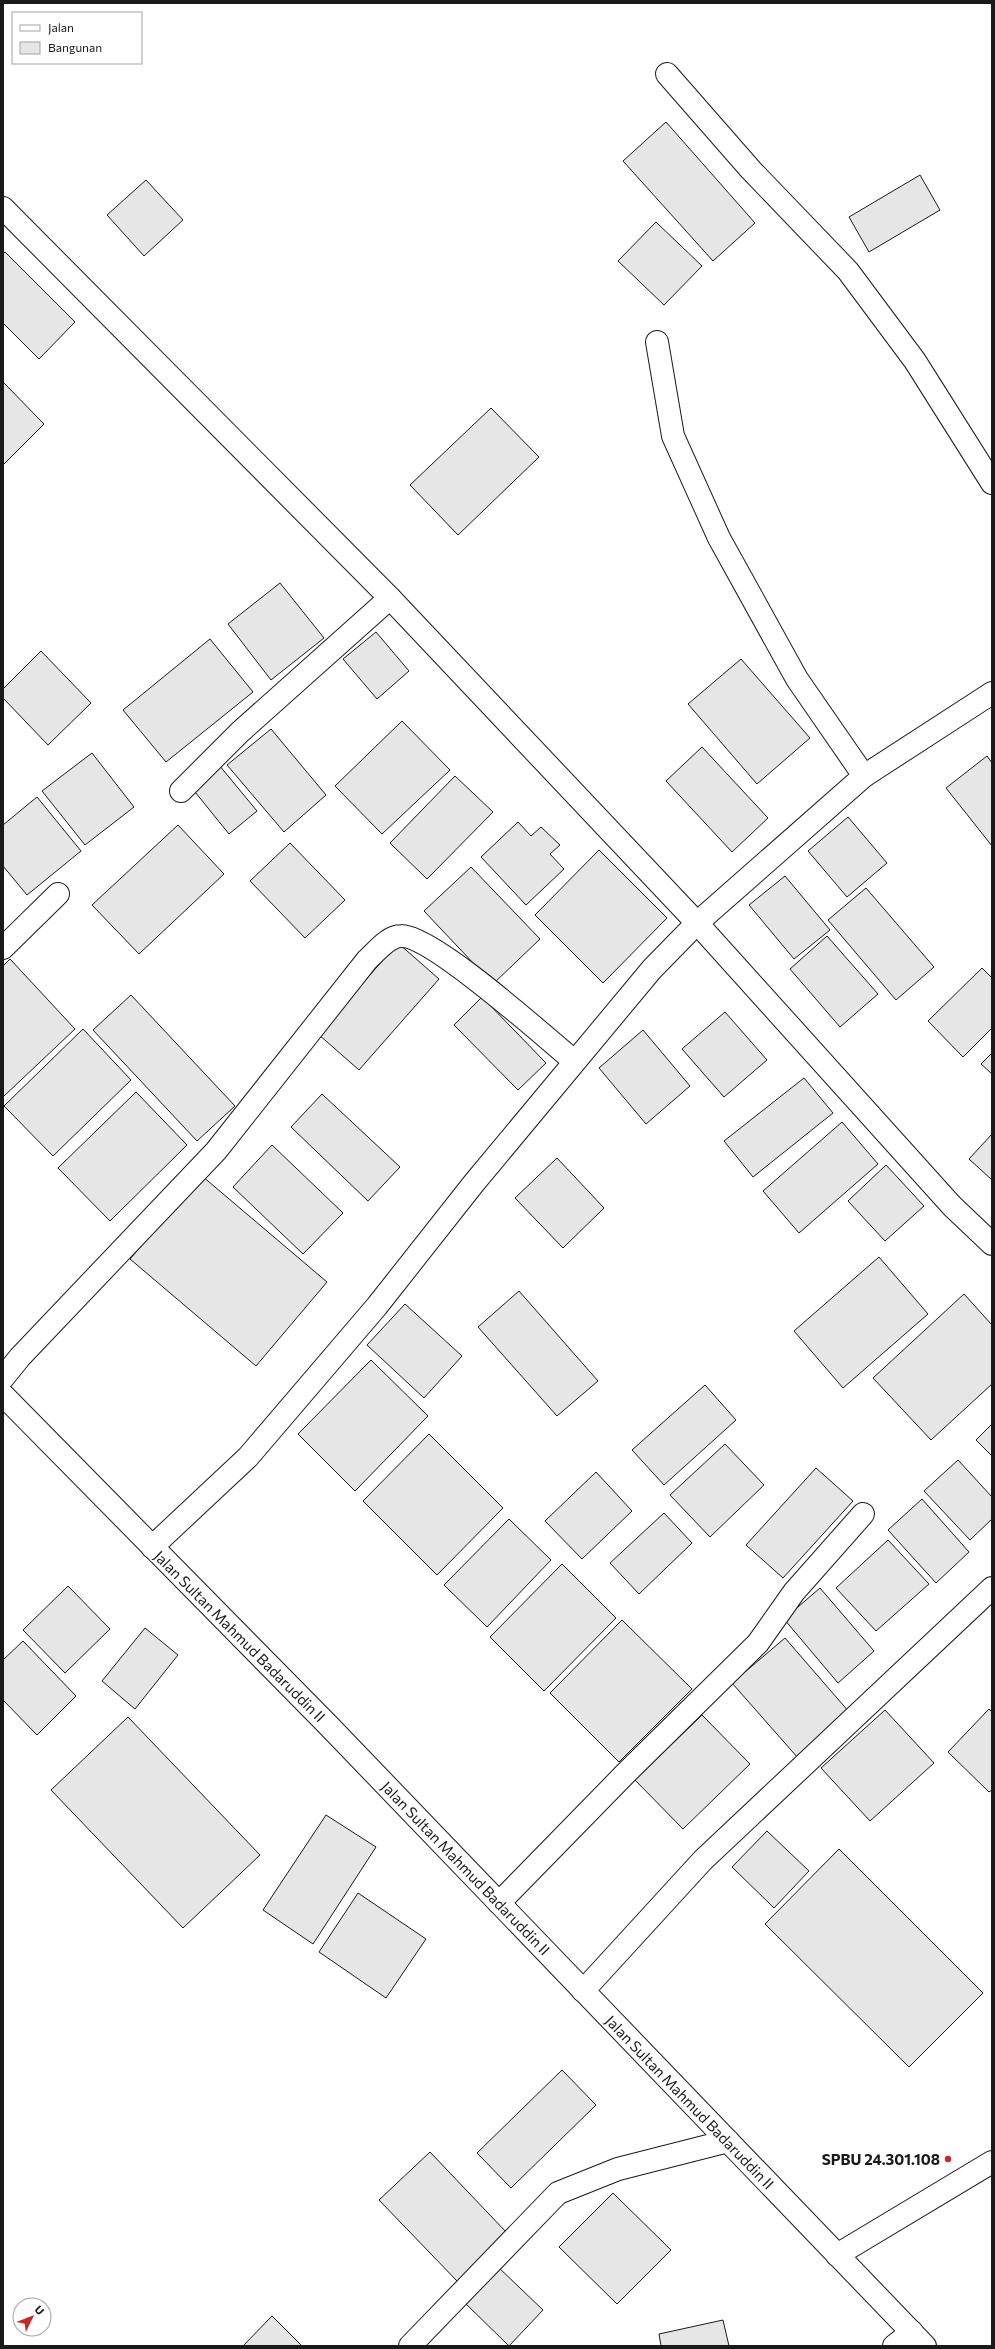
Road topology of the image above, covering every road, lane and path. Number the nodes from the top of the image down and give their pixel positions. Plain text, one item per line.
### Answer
1 (667, 74) dead end
2 (3, 208) edge
3 (657, 342) dead end
4 (992, 483) edge
5 (390, 598) junction
6 (992, 693) edge
7 (864, 776) junction
8 (181, 792) dead end
9 (58, 894) dead end
10 (697, 923) junction
11 (3, 948) edge
12 (574, 1061) junction
13 (992, 1244) edge
14 (3, 1378) edge
15 (3, 1395) edge
16 (863, 1514) dead end
17 (152, 1547) junction
18 (992, 1588) edge
19 (499, 1903) junction
20 (583, 1991) junction
21 (728, 2141) junction
22 (992, 2162) edge
23 (837, 2255) junction
24 (918, 2339) edge
25 (410, 2346) edge
26 (894, 2346) edge

1 - 4 main road
2 - 5 main road
3 - 7 main road
5 - 8 main road
5 - 10 main road
6 - 7 main road
7 - 10 main road
9 - 11 main road
10 - 12 main road
10 - 13 main road
12 - 14 main road
12 - 17 main road
15 - 17 main road, Jalan Sultan Mahmud Badaruddin II
16 - 19 main road
17 - 19 main road, Jalan Sultan Mahmud Badaruddin II
18 - 20 main road
19 - 20 main road, Jalan Sultan Mahmud Badaruddin II
20 - 21 main road, Jalan Sultan Mahmud Badaruddin II
21 - 23 main road, Jalan Sultan Mahmud Badaruddin II
21 - 25 main road
22 - 23 main road
23 - 24 main road, Jalan Sultan Mahmud Badaruddin II
24 - 26 main road

